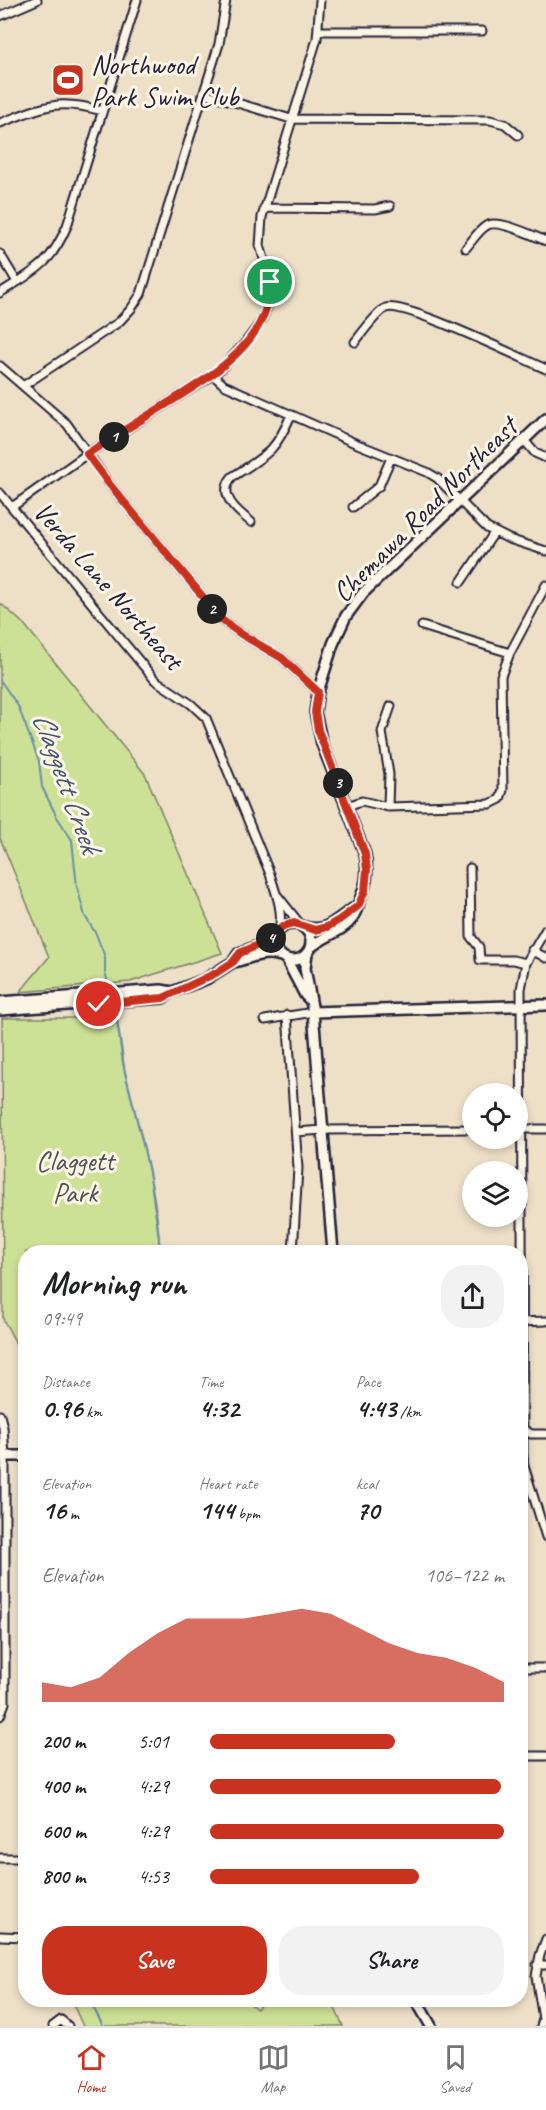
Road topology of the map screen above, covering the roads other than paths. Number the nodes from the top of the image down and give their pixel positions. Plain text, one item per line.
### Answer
1 (37, 0) edge
2 (137, 0) edge
3 (226, 0) edge
4 (320, 0) edge
5 (0, 16) edge
6 (319, 31) junction
7 (482, 31) dead end
8 (204, 93) junction
9 (102, 111) junction
10 (291, 119) junction
11 (0, 123) edge
12 (518, 135) dead end
13 (390, 206) dead end
14 (264, 208) junction
15 (546, 241) edge
16 (466, 248) dead end
17 (0, 254) edge
18 (17, 282) junction
19 (0, 293) edge
20 (355, 342) dead end
21 (0, 366) edge
22 (546, 369) edge
23 (213, 375) junction
24 (23, 386) junction
25 (291, 415) junction
26 (546, 419) edge
27 (524, 440) junction
28 (87, 454) junction
29 (391, 458) junction
30 (546, 459) edge
31 (0, 493) edge
32 (459, 501) junction
33 (12, 507) junction
34 (353, 507) dead end
35 (251, 522) dead end
36 (494, 533) junction
37 (546, 551) edge
38 (462, 582) dead end
39 (546, 585) edge
40 (422, 626) dead end
41 (510, 653) junction
42 (318, 692) junction
43 (391, 706) dead end
44 (347, 806) junction
45 (388, 807) junction
46 (470, 868) dead end
47 (277, 895) junction
48 (358, 906) junction
49 (302, 926) junction
50 (546, 929) edge
51 (277, 932) junction
52 (532, 950) junction
53 (309, 951) junction
54 (283, 957) junction
55 (546, 957) edge
56 (233, 962) junction
57 (526, 963) junction
58 (99, 1000) junction
59 (310, 1000) junction
60 (0, 1002) edge
61 (546, 1005) edge
62 (520, 1006) junction
63 (0, 1010) edge
64 (314, 1012) junction
65 (287, 1015) junction
66 (265, 1020) dead end
67 (520, 1083) edge
68 (462, 1129) edge
69 (528, 1129) edge
70 (546, 1129) edge
71 (323, 1130) junction
72 (296, 1132) junction
73 (520, 1149) edge
74 (293, 1245) edge
75 (332, 1245) edge
76 (521, 1245) edge
77 (546, 1321) edge
78 (528, 1322) edge
79 (0, 1415) edge
80 (528, 1432) edge
81 (546, 1434) edge
82 (2, 1456) edge
83 (18, 1456) edge
84 (528, 1479) edge
85 (546, 1537) edge
86 (528, 1668) edge
87 (546, 1668) edge
88 (0, 1716) edge
89 (528, 1756) edge
90 (546, 1756) edge
91 (0, 1858) edge
92 (18, 1858) edge
93 (0, 1936) edge
94 (18, 1937) edge
95 (546, 1939) edge
96 (537, 1965) junction
97 (546, 1965) edge
98 (420, 2007) edge
99 (53, 2026) edge
100 (68, 2026) edge
101 (430, 2026) edge
102 (541, 2026) edge

1 - 5 street
2 - 9 street
3 - 8 street
4 - 6 street
6 - 7 street
6 - 10 street
8 - 10 street
8 - 24 street
9 - 11 street
9 - 18 street
10 - 12 street
10 - 14 street
13 - 14 street
14 - 23 street
15 - 16 street
17 - 18 street
18 - 19 street
20 - 22 street
21 - 24 street
23 - 25 street
23 - 28 street
24 - 28 street
25 - 29 street
25 - 35 street
26 - 27 main road, Chemawa Road Northeast
27 - 30 street
27 - 32 main road, Chemawa Road Northeast
28 - 33 street
28 - 42 street
29 - 32 street
29 - 34 street
31 - 33 street, Verda Lane Northeast
32 - 36 street
32 - 42 main road, Chemawa Road Northeast
33 - 47 street, Verda Lane Northeast
36 - 37 street
36 - 38 street
39 - 41 street
40 - 41 street
41 - 45 street
42 - 44 main road, Chemawa Road Northeast
43 - 45 street
44 - 45 street
44 - 48 main road, Chemawa Road Northeast
46 - 57 street
47 - 49 street, Verda Lane Northeast
47 - 51 street, Verda Lane Northeast
48 - 49 main road
48 - 53 main road, Chemawa Road Northeast
49 - 51 main road
49 - 53 main road
50 - 52 street
51 - 54 main road
51 - 56 main road
52 - 55 street
52 - 57 street
53 - 54 main road
53 - 59 main road
54 - 56 main road
54 - 59 main road
56 - 58 main road
57 - 62 street
58 - 60 main road
58 - 63 main road
59 - 64 main road
61 - 62 main road
62 - 64 main road
62 - 67 street
64 - 65 street
64 - 71 main road
65 - 66 street
65 - 72 street
68 - 71 street
69 - 70 street
71 - 72 street
71 - 75 main road
72 - 74 street
73 - 76 street
77 - 78 street
79 - 82 street
80 - 81 street
82 - 83 main road
82 - 88 street
84 - 85 street
86 - 87 street
89 - 90 street
91 - 92 street
93 - 94 street
95 - 96 street
96 - 97 street
96 - 102 street
98 - 101 main road
99 - 100 street

